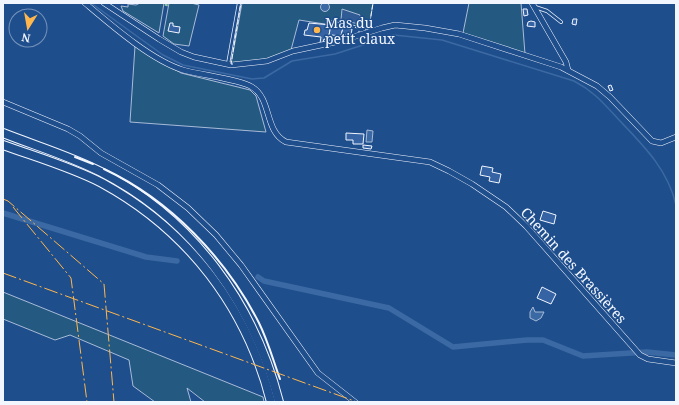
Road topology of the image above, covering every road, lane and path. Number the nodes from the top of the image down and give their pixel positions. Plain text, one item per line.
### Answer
1 (84, 3) edge
2 (104, 3) edge
3 (234, 3) edge
4 (239, 4) edge
5 (533, 5) edge
6 (561, 22) dead end
7 (228, 64) junction
8 (568, 70) junction
9 (3, 102) edge
10 (4, 133) edge
11 (676, 137) edge
12 (3, 145) edge
13 (676, 363) edge
14 (270, 380) junction
15 (271, 402) edge
16 (279, 402) edge
17 (355, 402) edge

1 - 13 street, Chemin des Brassières
2 - 7 street
3 - 4 lane
4 - 7 lane
5 - 6 lane
5 - 8 street
7 - 8 street
8 - 11 street
9 - 17 street
10 - 14 highway
12 - 14 highway
14 - 15 highway
14 - 16 highway

